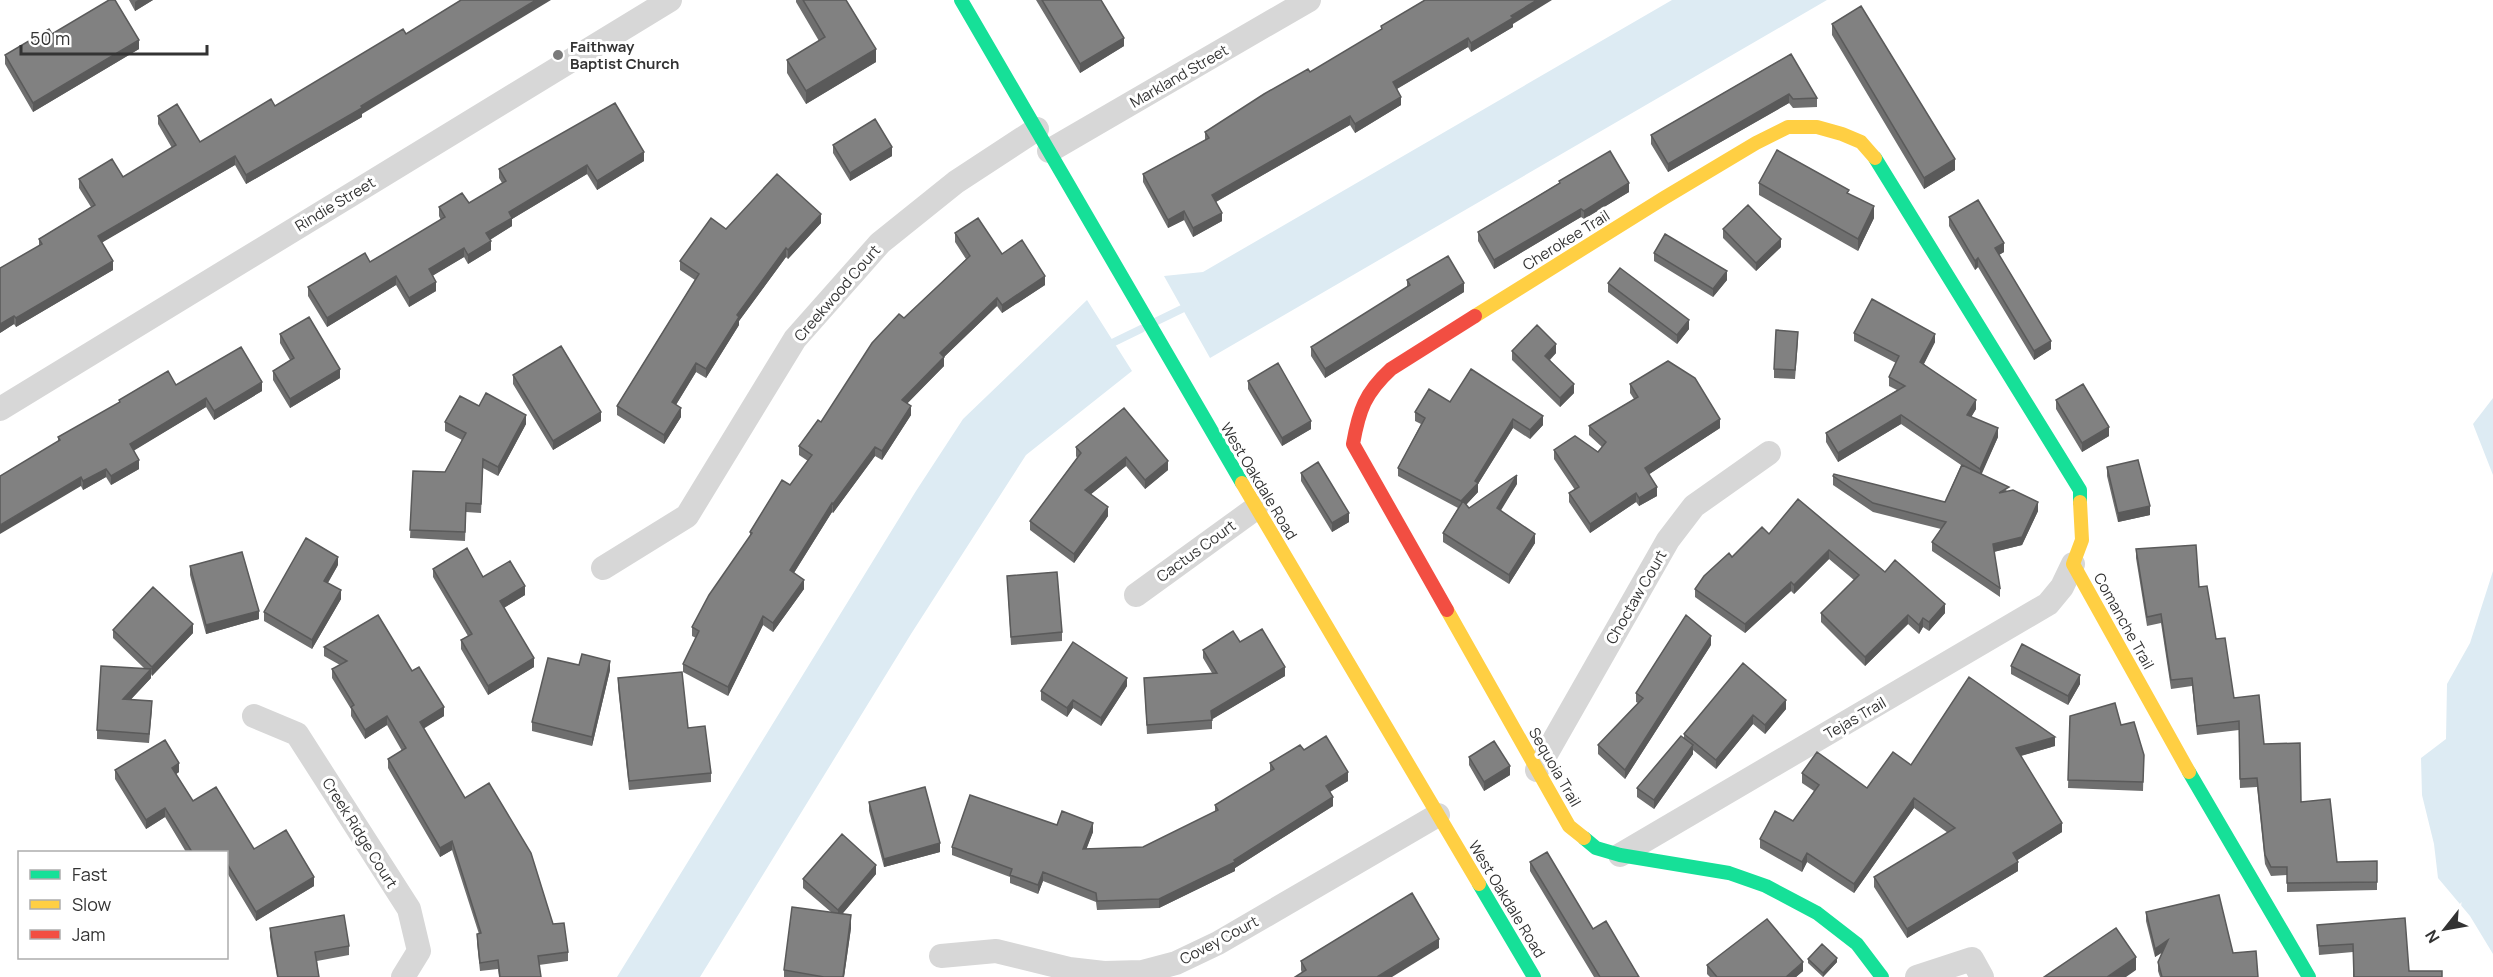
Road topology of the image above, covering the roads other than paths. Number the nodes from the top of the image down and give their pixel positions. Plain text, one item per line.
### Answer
1 (670, 0) edge
2 (961, 0) edge
3 (1309, 0) edge
4 (1037, 129) junction
5 (1842, 134) joint
6 (1049, 151) junction
7 (0, 409) edge
8 (1353, 444) joint
9 (1769, 453) dead end
10 (1256, 508) junction
11 (2073, 564) junction
12 (603, 568) dead end
13 (1136, 595) dead end
14 (254, 716) dead end
15 (1537, 770) junction
16 (1438, 815) junction
17 (1620, 855) junction
18 (940, 956) dead end
19 (403, 977) edge
20 (1534, 977) edge
21 (1882, 977) edge
22 (1917, 977) edge
23 (1982, 977) edge
24 (2309, 977) edge

1 - 7 street, Rindie Street
2 - 4 street, West Oakdale Road
3 - 6 street, Markland Street
4 - 6 street, West Oakdale Road
4 - 12 street, Creekwood Court
5 - 8 street, Cherokee Trail
5 - 11 street, Comanche Trail
6 - 10 street, West Oakdale Road
8 - 15 street, Sequoia Trail
9 - 15 street, Choctaw Court
10 - 13 street, Cactus Court
10 - 16 street, West Oakdale Road
11 - 17 street, Tejas Trail
11 - 24 street, Comanche Trail
14 - 19 street, Creek Ridge Court
15 - 17 street, Sequoia Trail
16 - 18 street, Covey Court
16 - 20 street, West Oakdale Road
17 - 21 street, Sequoia Trail
22 - 23 street

